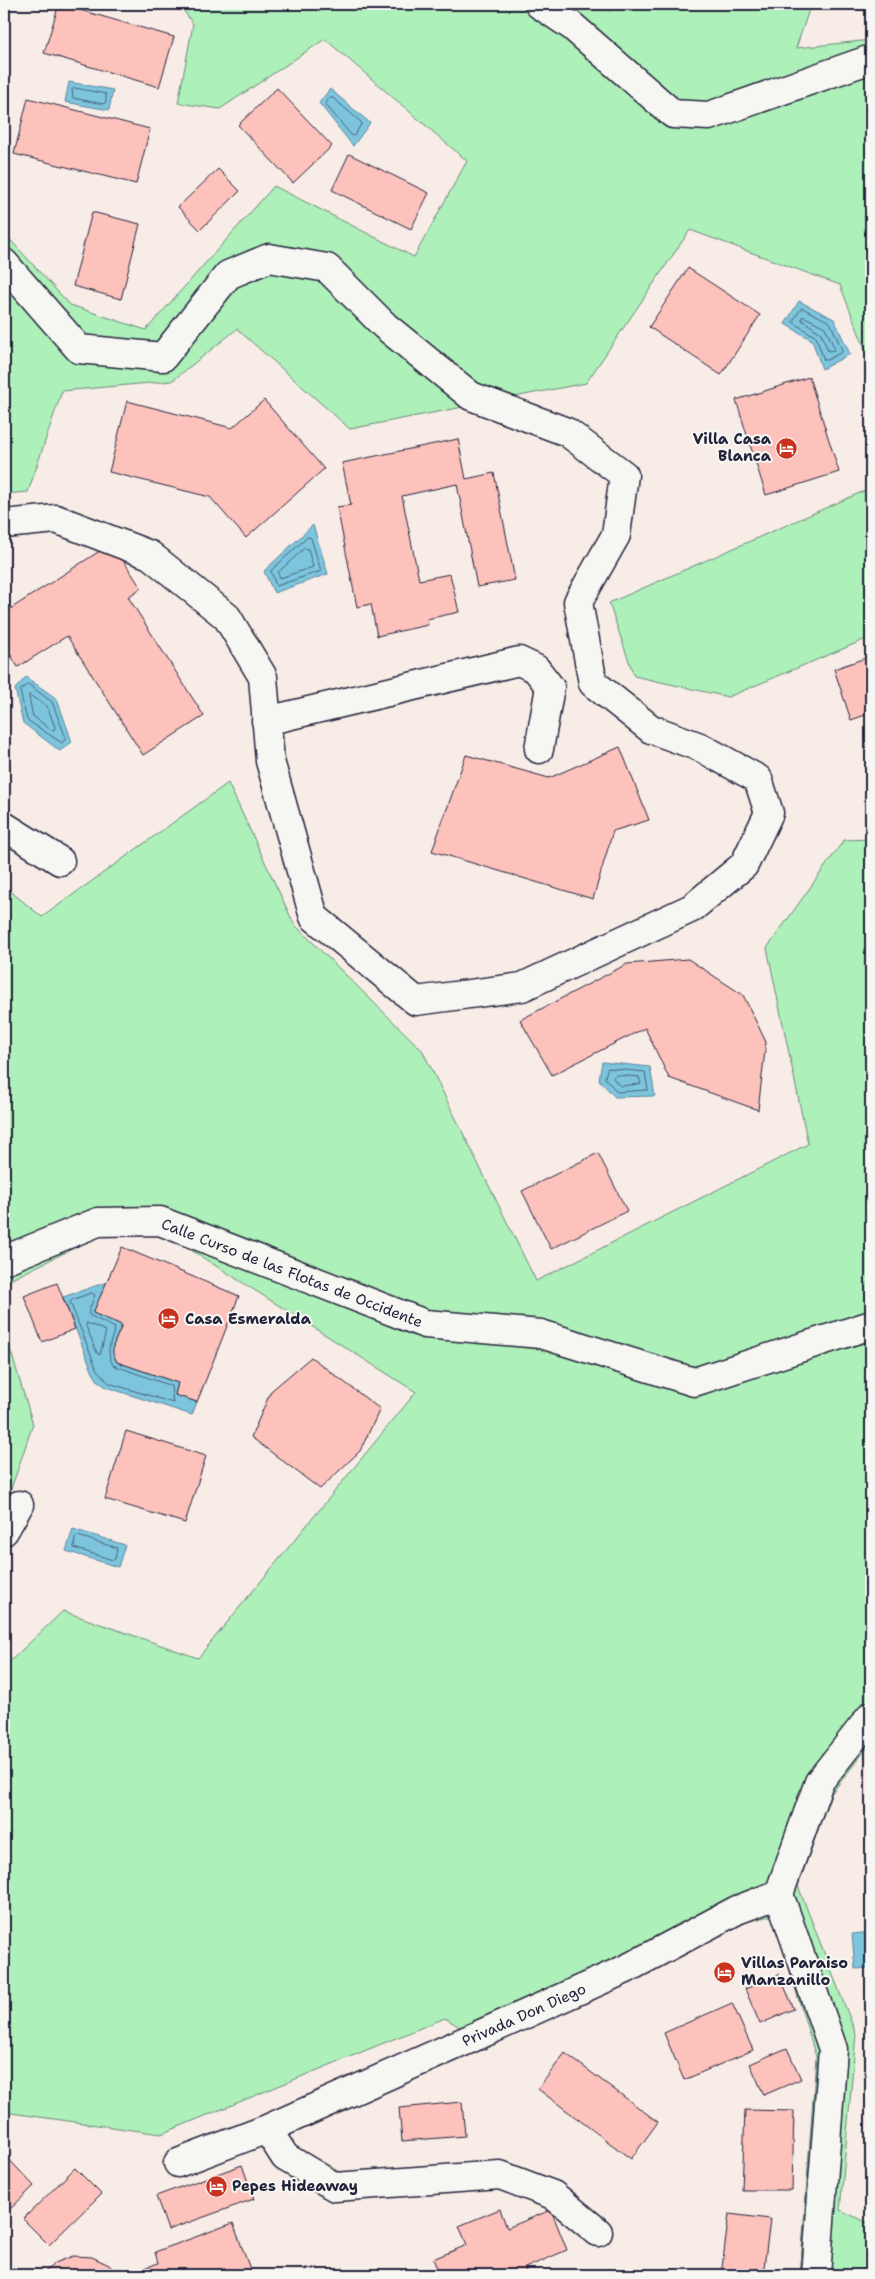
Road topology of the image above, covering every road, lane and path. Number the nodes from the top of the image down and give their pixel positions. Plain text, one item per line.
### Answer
1 (539, 4) edge
2 (871, 59) edge
3 (4, 263) edge
4 (4, 524) edge
5 (266, 721) junction
6 (539, 749) dead end
7 (4, 826) edge
8 (60, 860) dead end
9 (4, 1260) edge
10 (871, 1325) edge
11 (19, 1505) dead end
12 (4, 1531) edge
13 (871, 1716) edge
14 (779, 1894) junction
15 (267, 2129) junction
16 (178, 2163) dead end
17 (598, 2232) dead end
18 (816, 2275) edge

1 - 2 street
3 - 5 street
4 - 5 street
5 - 6 street
7 - 8 street
9 - 10 street, Calle Curso de las Flotas de Occidente
11 - 12 street
13 - 14 street
14 - 15 street, Privada Don Diego
14 - 18 street
15 - 16 street, Privada Don Diego
15 - 17 street

